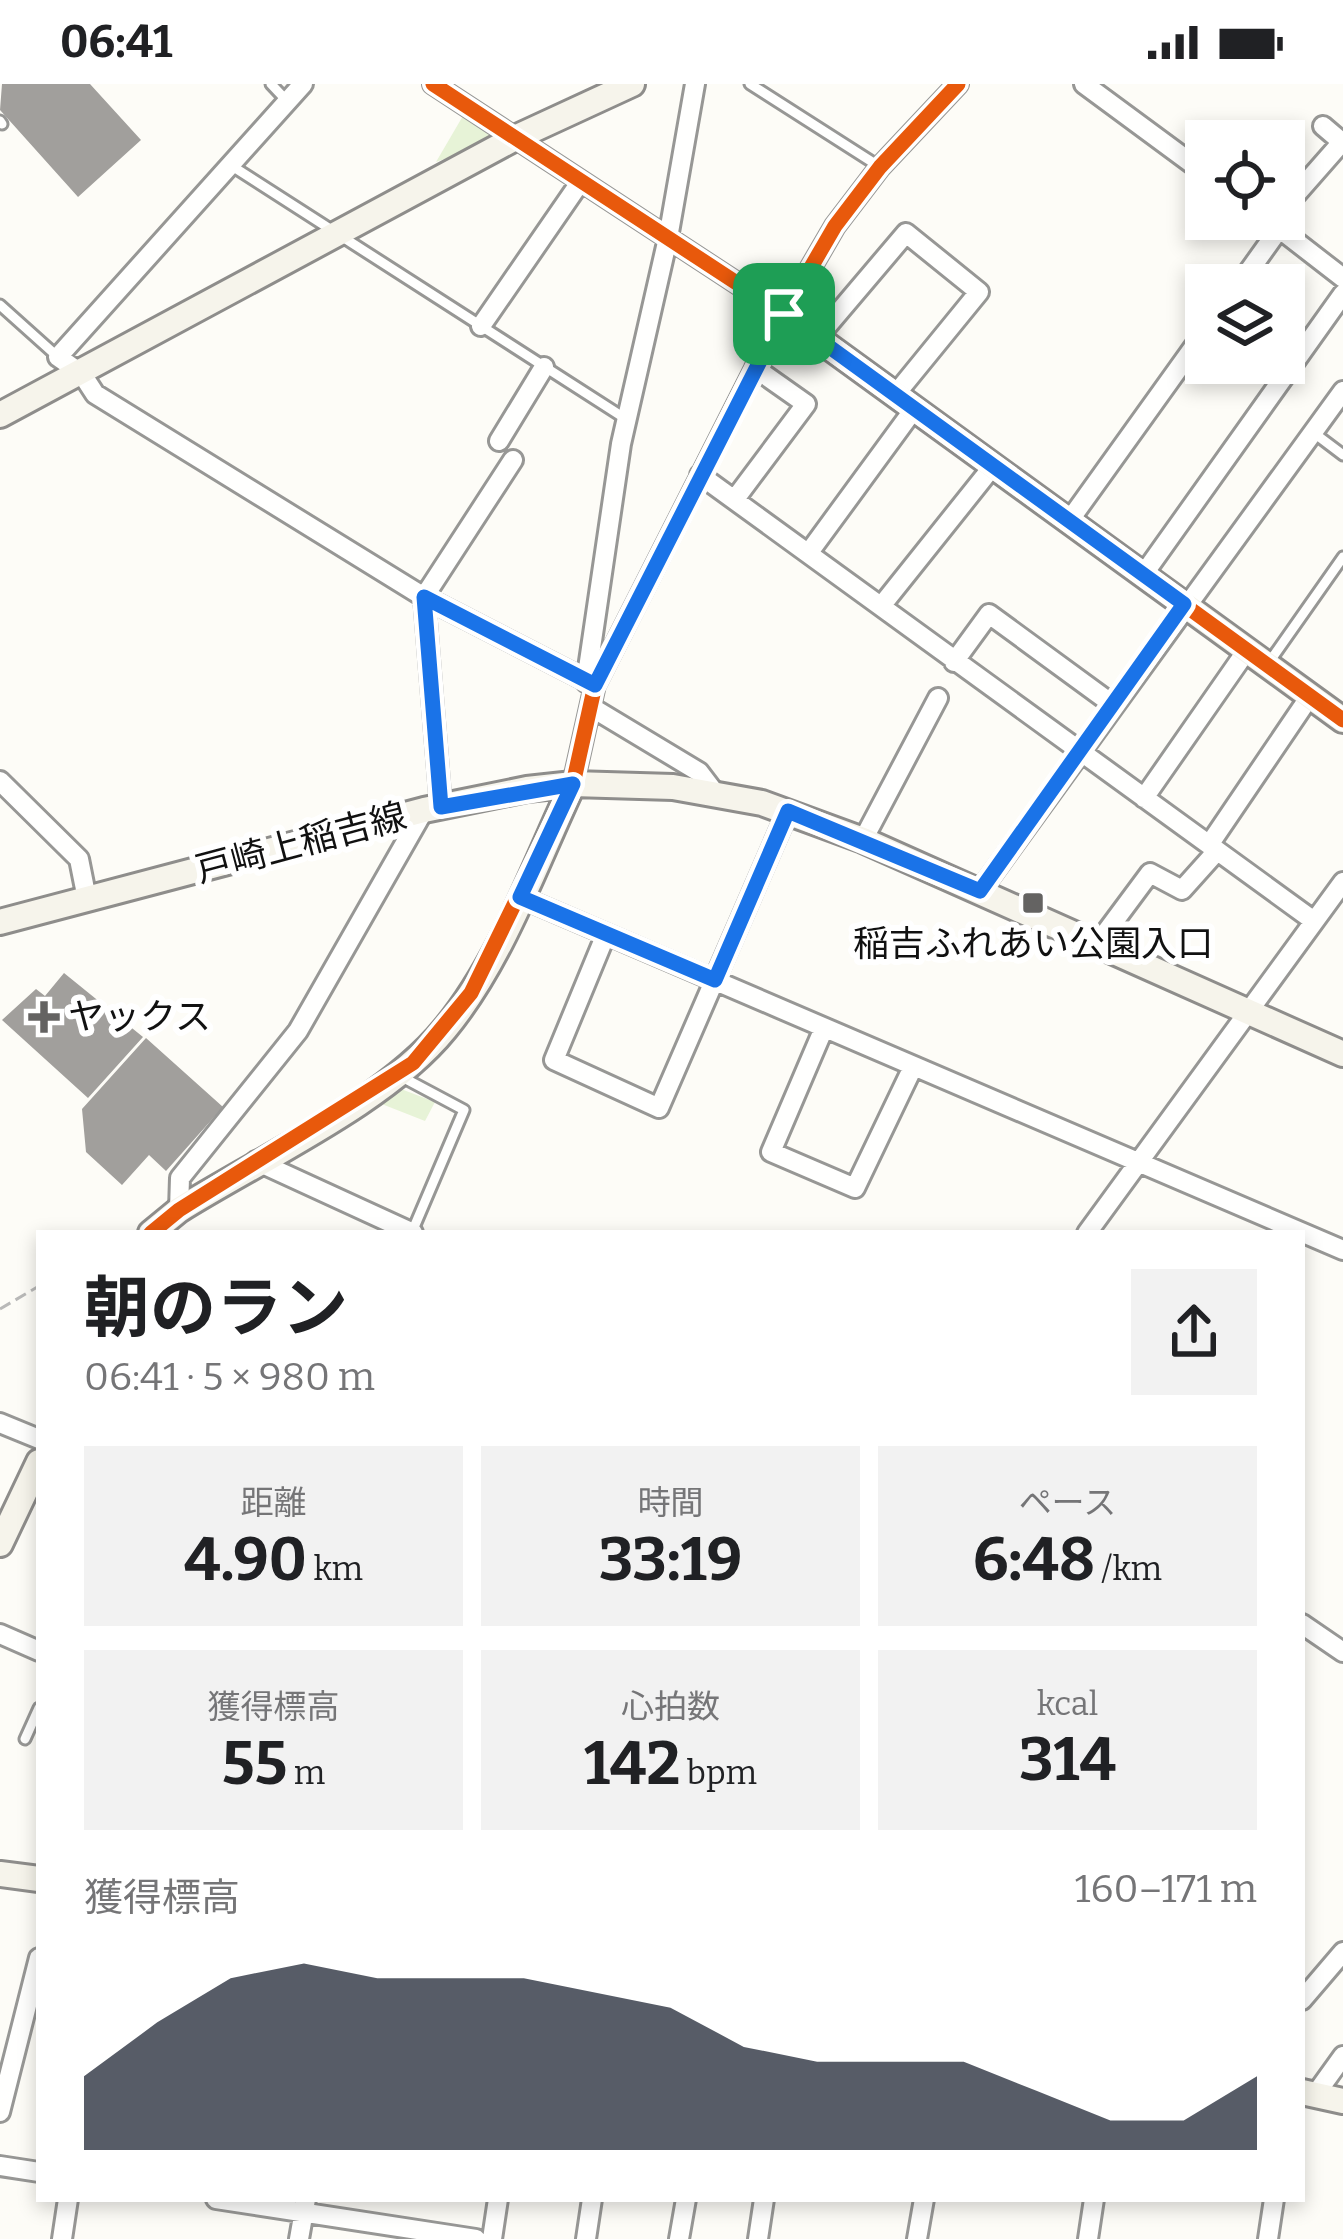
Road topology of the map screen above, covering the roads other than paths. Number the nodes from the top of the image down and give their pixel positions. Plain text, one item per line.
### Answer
1 (271, 84) edge
2 (303, 84) edge
3 (433, 84) edge
4 (695, 84) edge
5 (750, 84) edge
6 (958, 84) edge
7 (1084, 84) edge
8 (626, 85) edge
9 (287, 101) junction
10 (1323, 126) dead end
11 (515, 138) junction
12 (1342, 142) edge
13 (1185, 159) edge
14 (230, 165) junction
15 (880, 167) junction
16 (581, 181) junction
17 (1305, 185) edge
18 (337, 234) junction
19 (668, 238) junction
20 (1298, 240) edge
21 (1343, 247) edge
22 (1335, 272) edge
23 (1343, 294) edge
24 (0, 305) edge
25 (784, 314) junction
26 (481, 326) junction
27 (817, 338) junction
28 (58, 356) junction
29 (1185, 359) edge
30 (544, 367) junction
31 (755, 368) junction
32 (82, 374) junction
33 (1343, 392) edge
34 (904, 402) junction
35 (0, 415) edge
36 (626, 419) junction
37 (1312, 432) junction
38 (499, 441) dead end
39 (1343, 455) edge
40 (513, 460) dead end
41 (993, 466) junction
42 (700, 476) junction
43 (735, 500) junction
44 (1069, 521) junction
45 (810, 551) junction
46 (1343, 557) edge
47 (1143, 575) junction
48 (424, 597) junction
49 (1184, 604) junction
50 (882, 605) junction
51 (1257, 657) junction
52 (954, 662) junction
53 (590, 684) junction
54 (1310, 696) junction
55 (938, 698) dead end
56 (1112, 704) junction
57 (591, 707) junction
58 (1343, 720) edge
59 (1078, 752) junction
60 (0, 781) edge
61 (573, 784) junction
62 (715, 793) junction
63 (1144, 798) junction
64 (432, 809) junction
65 (788, 811) junction
66 (863, 840) junction
67 (1213, 848) junction
68 (1343, 882) edge
69 (980, 891) junction
70 (520, 897) junction
71 (86, 899) junction
72 (1314, 921) junction
73 (0, 922) edge
74 (606, 934) junction
75 (1097, 943) junction
76 (715, 980) junction
77 (1249, 1011) junction
78 (824, 1028) junction
79 (1343, 1054) edge
80 (913, 1067) junction
81 (397, 1075) junction
82 (256, 1161) junction
83 (1138, 1161) junction
84 (179, 1210) junction
85 (155, 1230) edge
86 (406, 1230) edge
87 (414, 1230) edge
88 (1089, 1230) edge
89 (1297, 1230) edge
90 (1305, 1234) edge
91 (1343, 1250) edge
92 (0, 1423) edge
93 (36, 1438) edge
94 (36, 1468) edge
95 (0, 1544) edge
96 (1305, 1626) edge
97 (0, 1634) edge
98 (36, 1650) edge
99 (1343, 1652) edge
100 (36, 1715) edge
101 (25, 1739) dead end
102 (0, 1874) edge
103 (36, 1879) edge
104 (1343, 1952) edge
105 (36, 1970) edge
106 (1305, 1996) edge
107 (1343, 2056) edge
108 (1309, 2094) edge
109 (1343, 2101) edge
110 (0, 2112) edge
111 (0, 2166) edge
112 (36, 2172) edge
113 (68, 2202) edge
114 (254, 2202) edge
115 (498, 2202) edge
116 (592, 2202) edge
117 (685, 2202) edge
118 (764, 2202) edge
119 (923, 2202) edge
120 (1094, 2202) edge
121 (1274, 2202) edge
122 (305, 2206) edge
123 (62, 2239) edge
124 (299, 2239) edge
125 (476, 2239) edge
126 (492, 2239) edge
127 (586, 2239) edge
128 (679, 2239) edge
129 (758, 2239) edge
130 (917, 2239) edge
131 (1088, 2239) edge
132 (1268, 2239) edge

1 - 9 lane
2 - 9 street
3 - 11 street
4 - 19 street
5 - 15 lane
6 - 15 street
7 - 13 street
8 - 11 street
9 - 14 street
10 - 12 street
11 - 16 street
11 - 18 street
12 - 17 street
14 - 18 lane
14 - 28 street
15 - 25 street
16 - 19 street
16 - 26 street
18 - 26 lane
18 - 32 street
19 - 25 street
19 - 36 street
20 - 22 street
21 - 22 street
23 - 47 street
24 - 28 lane
25 - 27 street
25 - 31 street
26 - 30 lane
27 - 34 street
27 - 34 street
28 - 32 street
29 - 44 street
30 - 36 lane
30 - 38 street
31 - 42 street
31 - 43 street
32 - 35 street
32 - 48 street
33 - 37 street
34 - 41 street
34 - 45 street
36 - 53 street
37 - 39 lane
37 - 49 street
40 - 48 street
41 - 44 street
41 - 50 street
42 - 43 street
42 - 53 street
43 - 45 street
44 - 47 street
45 - 50 street
46 - 51 lane
47 - 49 street
48 - 53 street
48 - 64 street
49 - 51 street
49 - 56 street
50 - 52 street
51 - 54 street
51 - 63 street
52 - 56 street
52 - 59 street
53 - 57 street
54 - 58 street
54 - 67 street
55 - 66 street
56 - 59 street
57 - 61 street
57 - 62 street
59 - 63 street
59 - 69 street
60 - 71 street
61 - 62 street, 戸崎上稲吉線
61 - 64 street, 戸崎上稲吉線
61 - 70 street
62 - 65 street, 戸崎上稲吉線
63 - 67 street
64 - 71 street, 戸崎上稲吉線
64 - 84 street
65 - 66 street, 戸崎上稲吉線
65 - 76 street
66 - 69 street, 戸崎上稲吉線
67 - 72 street
67 - 75 street
68 - 72 street
69 - 75 street, 戸崎上稲吉線
70 - 74 street
70 - 81 street
71 - 73 street, 戸崎上稲吉線
72 - 77 street
74 - 76 street
74 - 76 street
75 - 77 street, 戸崎上稲吉線
76 - 78 street
77 - 79 street, 戸崎上稲吉線
77 - 83 street
78 - 80 street
78 - 80 street
80 - 83 street
81 - 82 street
81 - 87 lane
82 - 84 street
82 - 86 street
83 - 88 street
83 - 89 street
84 - 85 street
90 - 91 street
92 - 93 street
94 - 95 street
96 - 99 street
97 - 98 street
100 - 101 lane
102 - 103 street
104 - 106 street
105 - 110 street
107 - 108 street
108 - 109 street
111 - 112 street
113 - 123 street
114 - 122 street
115 - 126 street
116 - 127 street
117 - 128 street
118 - 129 street
119 - 130 street
120 - 131 street
121 - 132 street
122 - 124 street
122 - 125 street

